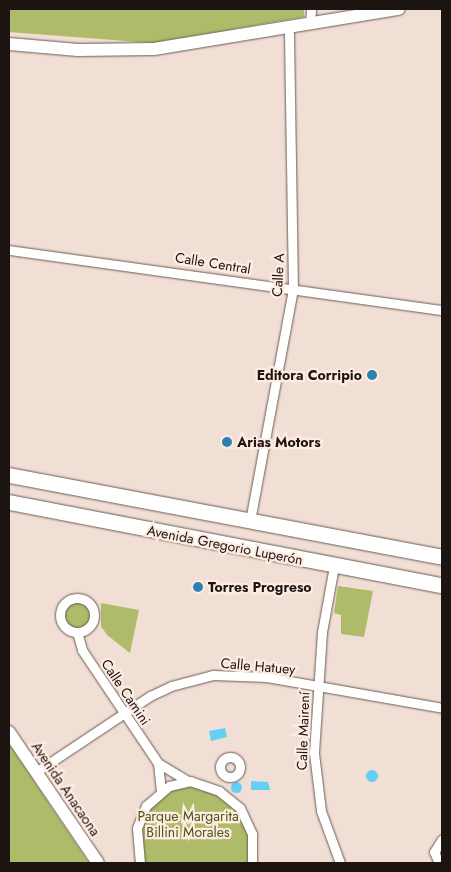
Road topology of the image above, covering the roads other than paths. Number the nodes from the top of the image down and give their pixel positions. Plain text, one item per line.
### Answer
1 (311, 9) edge
2 (398, 9) edge
3 (310, 24) junction
4 (289, 28) junction
5 (9, 44) edge
6 (9, 250) edge
7 (293, 290) junction
8 (442, 310) edge
9 (9, 475) edge
10 (9, 502) edge
11 (27, 506) junction
12 (9, 513) edge
13 (250, 521) junction
14 (442, 558) edge
15 (334, 566) junction
16 (442, 585) edge
17 (77, 632) dead end
18 (318, 686) junction
19 (442, 708) edge
20 (124, 713) junction
21 (9, 732) edge
22 (158, 763) junction
23 (36, 772) junction
24 (225, 776) dead end
25 (190, 782) junction
26 (218, 791) junction
27 (160, 792) junction
28 (442, 838) edge
29 (98, 863) edge
30 (140, 863) edge
31 (252, 863) edge
32 (340, 863) edge
33 (439, 863) edge

1 - 3 street
2 - 3 main road
3 - 4 main road
4 - 5 main road
4 - 7 street, Calle A
6 - 7 street, Calle Central
7 - 8 street, Calle Central
7 - 13 street, Calle A
9 - 13 main road, Avenida Gregorio Luperón
10 - 11 main road, Avenida Gregorio Luperón
11 - 12 main road
11 - 15 main road, Avenida Gregorio Luperón
13 - 14 main road, Avenida Gregorio Luperón
15 - 16 main road, Avenida Gregorio Luperón
15 - 18 street, Calle Mairení
17 - 20 street, Calle Camini
18 - 19 street, Calle Hatuey
18 - 20 street, Calle Hatuey
18 - 32 street, Calle Mairení
20 - 22 street, Calle Camini
20 - 23 street, Calle Hatuey
21 - 23 main road, Avenida Anacaona
22 - 25 street, Calle Camini
22 - 27 street
23 - 29 main road, Avenida Anacaona
24 - 26 street
25 - 26 street, Calle Camini
25 - 27 street
26 - 31 street
27 - 30 street
28 - 33 street

